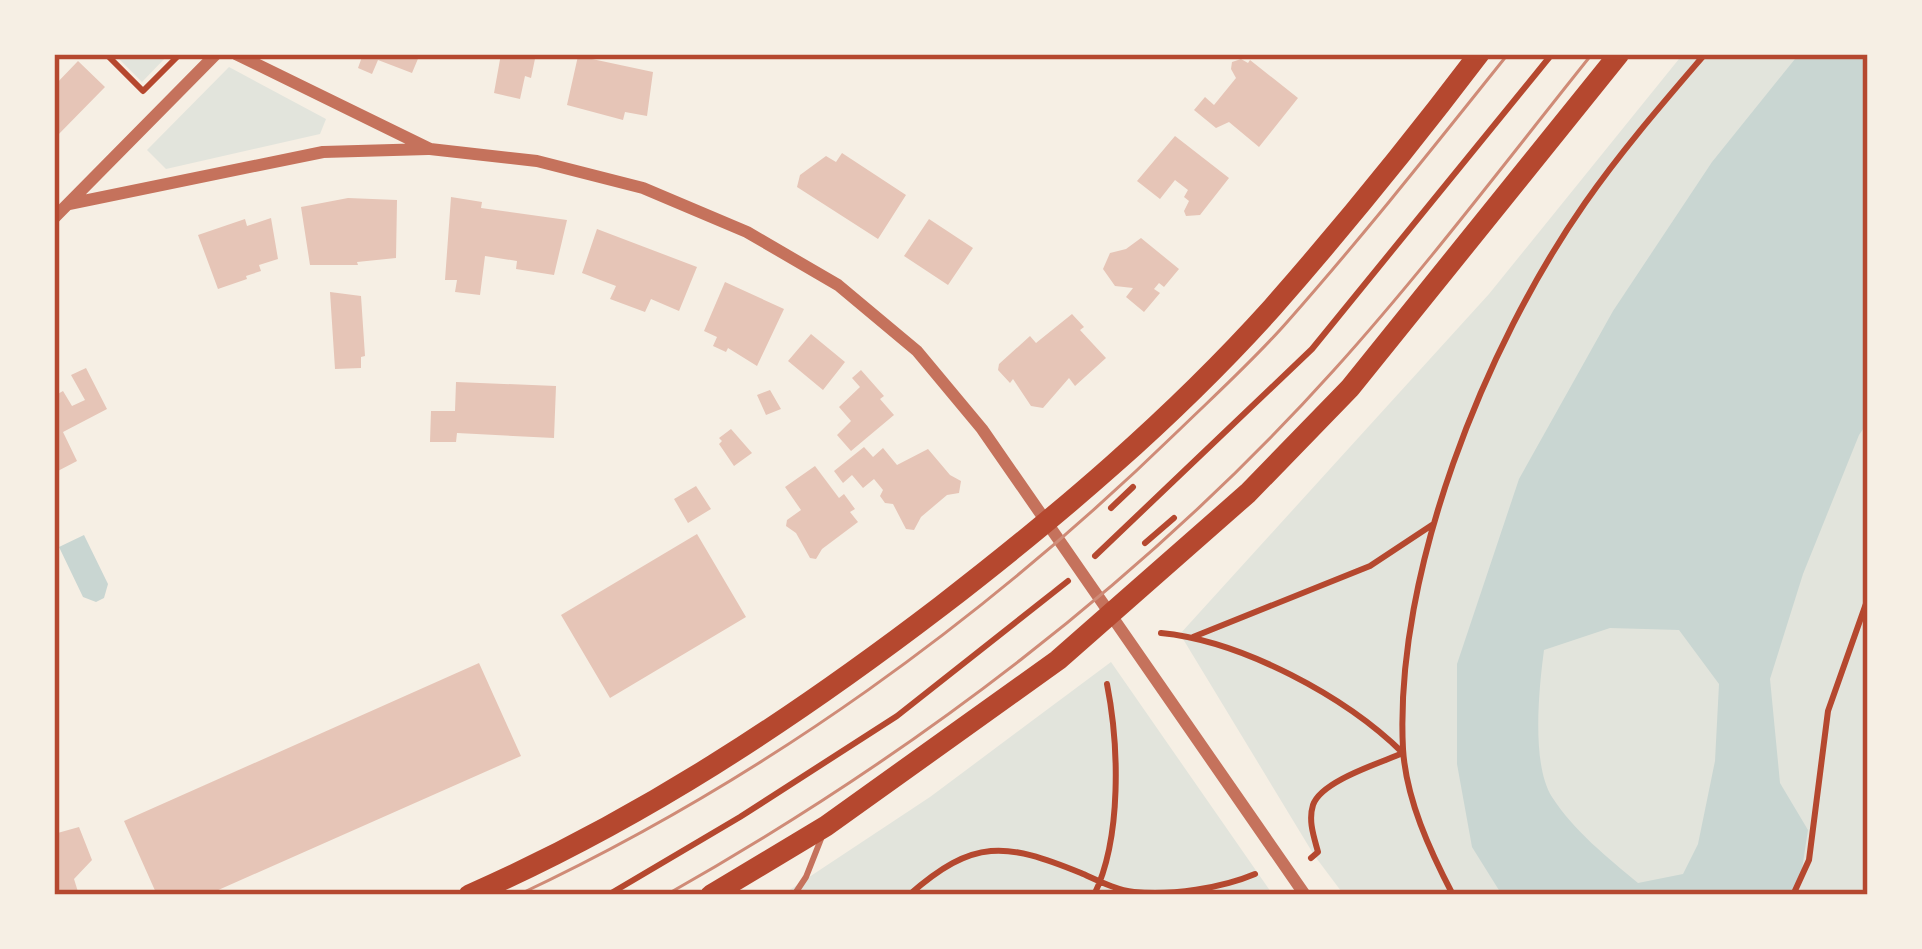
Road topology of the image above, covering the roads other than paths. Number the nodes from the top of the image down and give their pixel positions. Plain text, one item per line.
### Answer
1 (216, 54) edge
2 (236, 54) edge
3 (1479, 54) edge
4 (1619, 54) edge
5 (430, 149) junction
6 (69, 204) junction
7 (54, 218) edge
8 (1048, 523) junction
9 (1112, 614) junction
10 (826, 826) junction
11 (469, 895) edge
12 (711, 895) edge
13 (794, 895) edge
14 (1304, 895) edge

1 - 6 street
2 - 5 street
3 - 8 main road
4 - 9 main road
5 - 6 street
5 - 8 street
6 - 7 street
8 - 9 street
8 - 11 main road
9 - 10 main road
9 - 14 street
10 - 12 main road
10 - 13 lane

